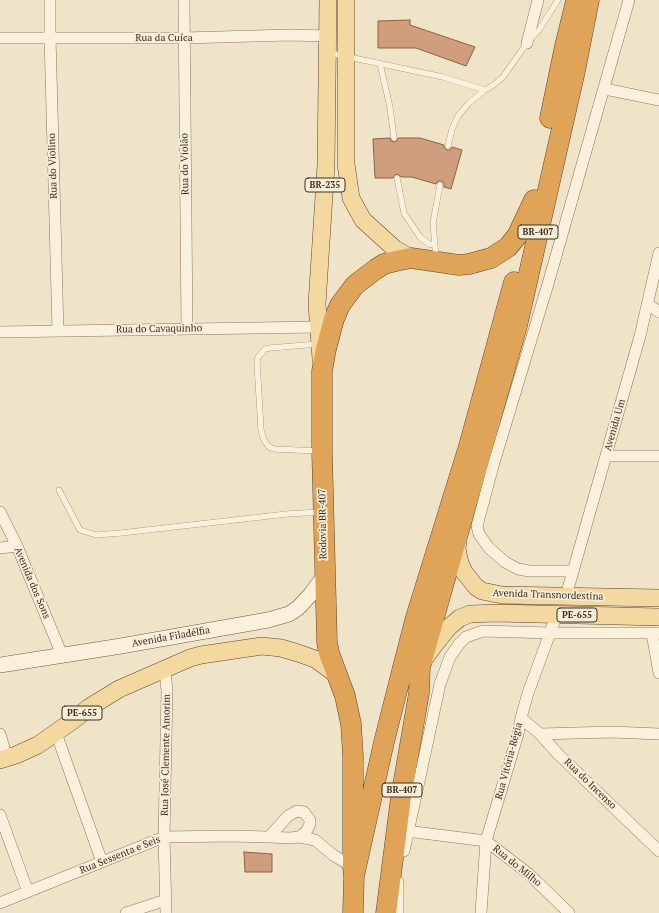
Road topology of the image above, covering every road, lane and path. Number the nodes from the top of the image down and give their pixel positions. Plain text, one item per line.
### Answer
1 (50, 0) edge
2 (184, 0) edge
3 (328, 0) edge
4 (346, 0) edge
5 (538, 0) edge
6 (558, 0) edge
7 (576, 0) edge
8 (589, 0) edge
9 (629, 0) edge
10 (0, 38) edge
11 (50, 38) junction
12 (184, 38) junction
13 (527, 43) junction
14 (327, 44) junction
15 (346, 57) junction
16 (380, 64) junction
17 (604, 89) junction
18 (485, 90) junction
19 (659, 100) edge
20 (394, 138) dead end
21 (448, 146) dead end
22 (397, 178) dead end
23 (440, 185) dead end
24 (534, 200) junction
25 (435, 253) junction
26 (659, 253) edge
27 (411, 258) junction
28 (648, 304) junction
29 (659, 312) edge
30 (318, 328) junction
31 (187, 329) junction
32 (58, 331) junction
33 (0, 332) edge
34 (320, 344) junction
35 (322, 371) junction
36 (322, 452) junction
37 (606, 456) junction
38 (659, 456) edge
39 (486, 464) junction
40 (59, 490) dead end
41 (0, 512) edge
42 (323, 512) junction
43 (458, 531) junction
44 (17, 546) junction
45 (0, 548) edge
46 (573, 571) junction
47 (325, 575) junction
48 (566, 596) junction
49 (659, 598) edge
50 (557, 614) junction
51 (659, 618) edge
52 (656, 633) edge
53 (550, 634) junction
54 (62, 655) junction
55 (0, 665) edge
56 (420, 667) junction
57 (165, 670) junction
58 (659, 673) edge
59 (337, 675) junction
60 (521, 718) junction
61 (56, 733) junction
62 (0, 734) edge
63 (540, 734) junction
64 (659, 734) edge
65 (3, 759) edge
66 (0, 815) edge
67 (407, 831) junction
68 (164, 837) junction
69 (269, 837) junction
70 (299, 837) junction
71 (486, 841) junction
72 (659, 851) edge
73 (102, 862) junction
74 (353, 872) junction
75 (28, 892) junction
76 (166, 900) junction
77 (0, 903) edge
78 (126, 913) edge
79 (166, 913) edge
80 (353, 913) edge
81 (386, 913) edge
82 (398, 913) edge
83 (481, 913) edge
84 (570, 913) edge

1 - 11 street, Rua do Violino
2 - 12 street, Rua do Violão
3 - 14 main road, BR-235 / BR-235
4 - 15 main road, BR-235 / BR-235
5 - 13 street
6 - 13 lane
7 - 24 highway
8 - 39 highway, BR-407
9 - 17 street
10 - 11 street, Rua da Cuíca
11 - 12 street, Rua da Cuíca
11 - 32 street, Rua do Violino
12 - 14 street, Rua da Cuíca
12 - 31 street, Rua do Violão
13 - 18 lane
14 - 15 lane
14 - 30 main road, BR-235 / BR-235
15 - 16 lane
15 - 27 main road, BR-235 / BR-235
16 - 18 lane
16 - 20 lane
17 - 19 street
17 - 39 street
18 - 21 lane
22 - 25 lane
23 - 25 lane
24 - 25 highway
24 - 74 highway
25 - 27 highway
26 - 28 street, Avenida Um
27 - 35 highway, Rodovia BR-407
28 - 29 street
28 - 37 street, Avenida Um
30 - 31 street, Rua do Cavaquinho
30 - 34 main road, BR-235 / BR-235
31 - 32 street, Rua do Cavaquinho
32 - 33 street, Rua do Cavaquinho
34 - 35 main road, BR-235 / BR-235
34 - 36 lane
35 - 36 highway, Rodovia BR-407
36 - 42 highway, Rodovia BR-407
37 - 38 street
37 - 46 street, Avenida Um
39 - 43 highway, BR-407
39 - 46 street
40 - 42 lane
41 - 44 street, Avenida dos Sons
42 - 47 highway, Rodovia BR-407
43 - 48 main road, Avenida Transnordestina / PE-655
43 - 56 highway, BR-407
44 - 45 street
44 - 54 street, Avenida dos Sons
46 - 48 street, Avenida Um
47 - 54 street, Avenida Filadélfia
47 - 59 highway, Rodovia BR-407
48 - 49 main road, Avenida Transnordestina / PE-655
50 - 51 main road, Avenida Transnordestina / PE-655
50 - 53 street, Rua Vitória-Régia
50 - 56 main road, Avenida Transnordestina / PE-655
52 - 53 street
52 - 58 street
53 - 60 street, Rua Vitória-Régia
53 - 67 street
54 - 55 street, Avenida Filadélfia
56 - 81 highway, BR-407
57 - 59 main road, PE-655
57 - 61 main road, PE-655
57 - 68 street, Rua José Clemente Amorim
59 - 74 highway, Rodovia BR-407
60 - 63 street, Rua do Incenso
60 - 71 street, Rua Vitória-Régia
61 - 65 main road, PE-655
61 - 73 street
62 - 65 street
63 - 64 street
63 - 72 street, Rua do Incenso
66 - 75 street
67 - 71 street, Rua do Milho
67 - 82 street
68 - 69 street, Rua Sessenta e Seis
68 - 73 street, Rua Sessenta e Seis
68 - 76 street, Rua José Clemente Amorim
69 - 70 street, Rua Sessenta e Seis
69 - 70 street
70 - 74 street, Rua Sessenta e Seis
71 - 83 street, Rua Vitória-Régia
71 - 84 street, Rua do Milho
73 - 75 street, Rua Sessenta e Seis
74 - 80 highway
75 - 77 street, Rua Sessenta e Seis
76 - 78 street
76 - 79 street, Rua José Clemente Amorim

